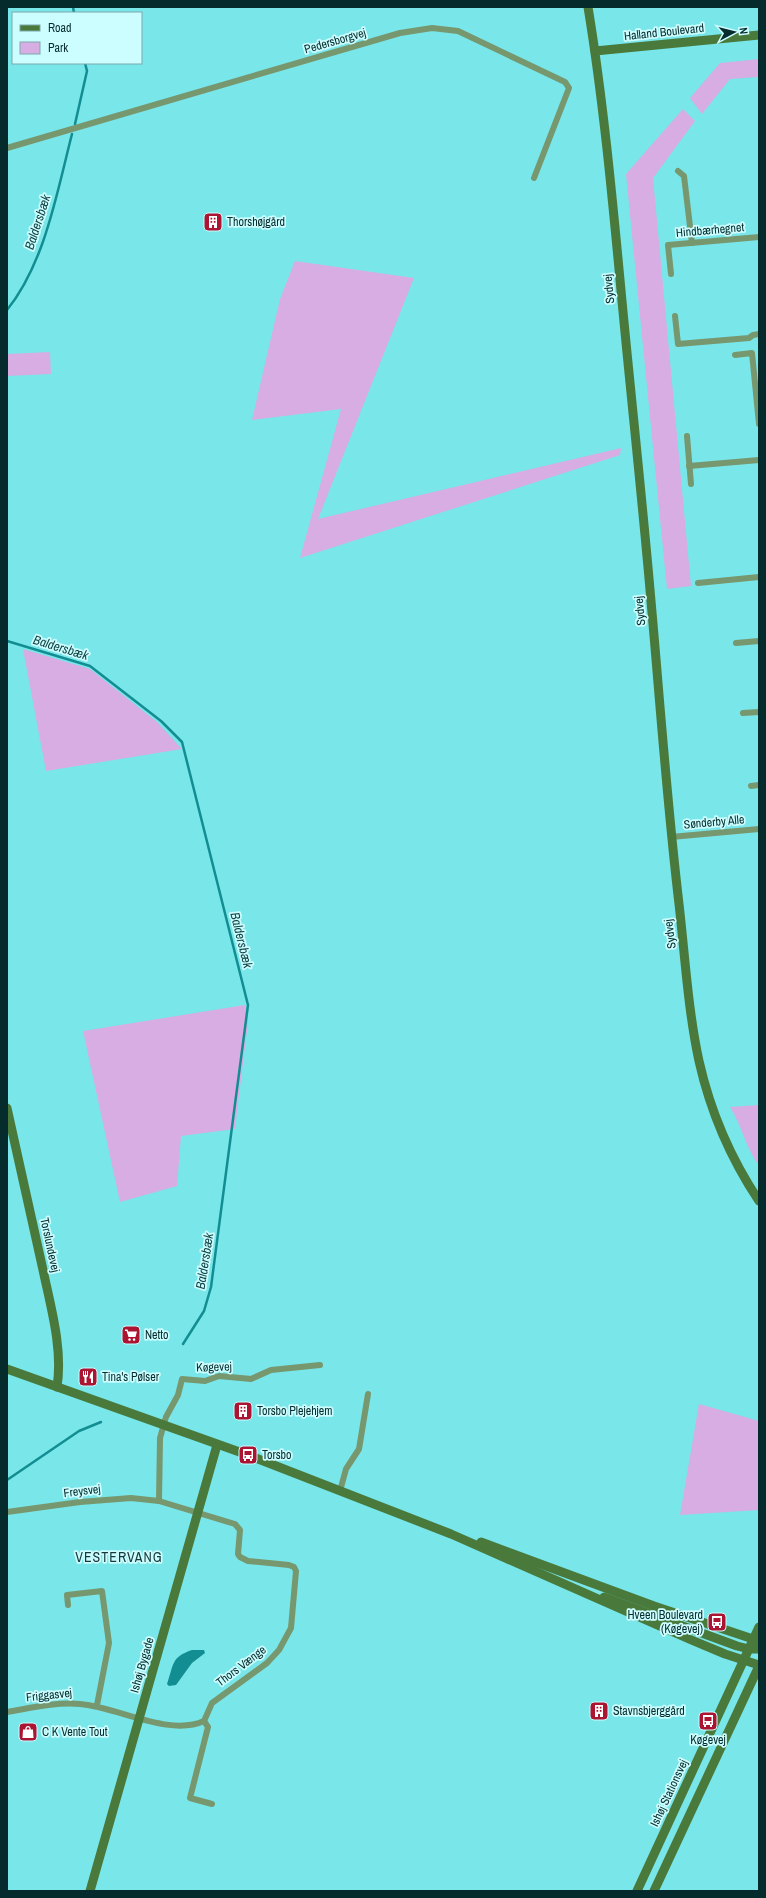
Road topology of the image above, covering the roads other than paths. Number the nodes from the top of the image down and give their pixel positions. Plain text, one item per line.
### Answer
1 (588, 7) edge
2 (759, 35) edge
3 (595, 51) junction
4 (7, 148) edge
5 (678, 171) dead end
6 (534, 178) dead end
7 (759, 237) edge
8 (692, 243) junction
9 (671, 274) dead end
10 (674, 316) dead end
11 (759, 334) edge
12 (735, 355) dead end
13 (759, 419) edge
14 (759, 424) edge
15 (687, 436) dead end
16 (759, 460) edge
17 (689, 466) junction
18 (691, 484) dead end
19 (759, 576) edge
20 (698, 583) dead end
21 (759, 641) edge
22 (736, 643) dead end
23 (759, 712) edge
24 (743, 713) dead end
25 (759, 785) edge
26 (751, 786) dead end
27 (759, 829) edge
28 (671, 837) junction
29 (7, 1108) edge
30 (759, 1201) edge
31 (320, 1365) dead end
32 (7, 1369) edge
33 (57, 1387) junction
34 (368, 1394) dead end
35 (163, 1426) junction
36 (217, 1445) junction
37 (340, 1491) junction
38 (159, 1501) junction
39 (7, 1512) edge
40 (197, 1513) junction
41 (451, 1534) junction
42 (580, 1592) junction
43 (68, 1606) dead end
44 (759, 1627) edge
45 (756, 1640) edge
46 (749, 1649) junction
47 (759, 1649) edge
48 (759, 1652) edge
49 (744, 1660) junction
50 (759, 1665) edge
51 (97, 1705) junction
52 (7, 1712) edge
53 (139, 1717) junction
54 (204, 1721) junction
55 (212, 1804) dead end
56 (90, 1891) edge
57 (637, 1891) edge
58 (654, 1891) edge

1 - 3 street, Sydvej
2 - 3 street, Halland Boulevard
3 - 28 street, Sydvej
4 - 6 street, Pedersborgvej
5 - 8 street
7 - 8 street, Hindbærhegnet
8 - 9 street, Hindbærhegnet
10 - 11 street
12 - 13 street
13 - 14 street
15 - 17 street
16 - 17 street
17 - 18 street
19 - 20 street
21 - 22 street
23 - 24 street
25 - 26 street
27 - 28 street, Sønderby Alle
28 - 30 street, Sydvej
29 - 33 street, Torslundevej
31 - 35 street, Køgevej
32 - 33 street
33 - 35 street
34 - 37 street
35 - 36 street
35 - 38 street
36 - 37 street
36 - 40 street, Ishøj Bygade
37 - 41 street
38 - 39 street, Freysvej
38 - 40 street, Freysvej
40 - 53 street, Ishøj Bygade
40 - 54 street, Thors Vænge
41 - 42 street
41 - 45 street
42 - 46 street
42 - 49 street
43 - 51 street
44 - 45 street, Ishøj Stationsvej
45 - 46 street, Ishøj Stationsvej
46 - 47 street
46 - 49 street, Ishøj Stationsvej
48 - 49 street
49 - 50 street
49 - 57 street, Ishøj Stationsvej
50 - 58 street
51 - 52 street, Friggasvej
51 - 53 street, Friggasvej
53 - 54 street
53 - 56 street, Ishøj Bygade
54 - 55 street, Thors Vænge

